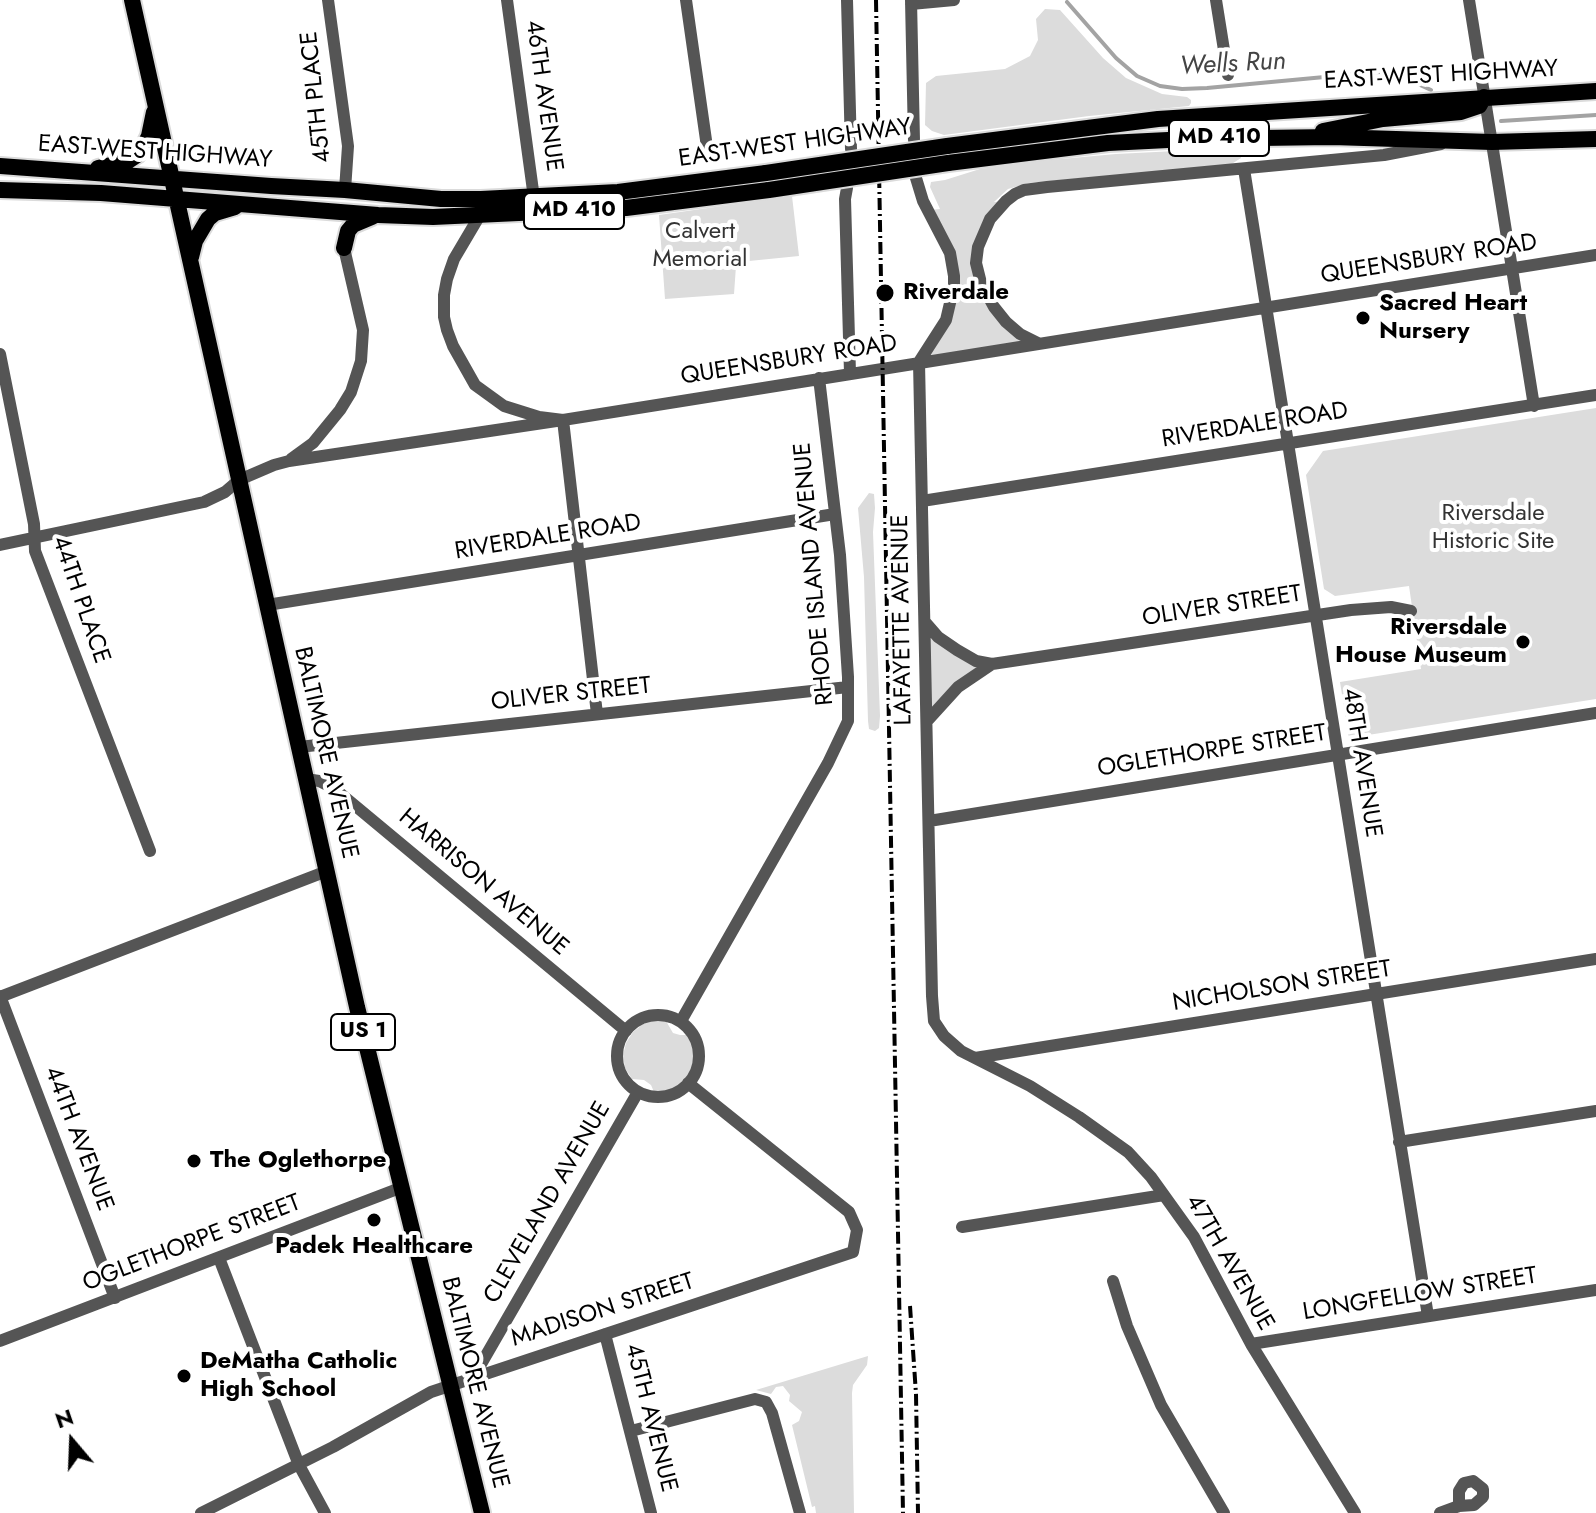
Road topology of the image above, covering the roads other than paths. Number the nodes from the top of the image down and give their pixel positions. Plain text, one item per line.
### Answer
1 (132, 0) edge
2 (328, 0) edge
3 (507, 0) edge
4 (686, 0) edge
5 (847, 0) edge
6 (954, 0) edge
7 (1216, 0) edge
8 (1469, 0) edge
9 (911, 2) edge
10 (1228, 75) dead end
11 (1596, 91) edge
12 (1484, 97) junction
13 (155, 107) junction
14 (1282, 137) junction
15 (1596, 139) edge
16 (914, 140) dead end
17 (1453, 141) junction
18 (1492, 142) junction
19 (851, 149) dead end
20 (708, 154) dead end
21 (0, 166) edge
22 (1244, 169) junction
23 (78, 171) junction
24 (916, 178) dead end
25 (172, 179) junction
26 (767, 181) junction
27 (847, 188) dead end
28 (0, 190) edge
29 (345, 190) junction
30 (176, 198) junction
31 (534, 198) junction
32 (245, 205) junction
33 (314, 211) junction
34 (378, 215) junction
35 (480, 215) junction
36 (344, 248) junction
37 (1596, 255) edge
38 (190, 261) junction
39 (976, 263) junction
40 (953, 266) junction
41 (1512, 269) junction
42 (1266, 308) junction
43 (1038, 343) junction
44 (0, 354) edge
45 (919, 362) junction
46 (850, 373) junction
47 (819, 378) junction
48 (1596, 395) edge
49 (1534, 406) junction
50 (563, 420) junction
51 (1287, 443) junction
52 (289, 461) junction
53 (239, 480) junction
54 (922, 501) junction
55 (835, 514) junction
56 (34, 538) junction
57 (0, 545) edge
58 (578, 555) junction
59 (267, 605) junction
60 (1411, 611) dead end
61 (1315, 615) junction
62 (925, 622) junction
63 (992, 664) junction
64 (848, 687) junction
65 (1596, 713) edge
66 (597, 714) junction
67 (928, 720) junction
68 (299, 747) junction
69 (1337, 754) junction
70 (306, 779) junction
71 (929, 821) junction
72 (150, 851) dead end
73 (327, 871) junction
74 (1596, 959) edge
75 (1375, 994) junction
76 (0, 997) edge
77 (681, 1021) junction
78 (626, 1031) junction
79 (975, 1058) junction
80 (688, 1083) junction
81 (638, 1092) junction
82 (1596, 1111) edge
83 (1399, 1142) junction
84 (400, 1188) junction
85 (1164, 1195) junction
86 (962, 1227) dead end
87 (219, 1258) junction
88 (1113, 1281) dead end
89 (1596, 1290) edge
90 (115, 1298) junction
91 (1428, 1316) junction
92 (605, 1334) junction
93 (0, 1341) edge
94 (1251, 1344) junction
95 (473, 1378) junction
96 (450, 1385) junction
97 (631, 1431) junction
98 (299, 1465) junction
99 (1459, 1506) dead end
100 (201, 1513) edge
101 (325, 1513) edge
102 (482, 1513) edge
103 (651, 1513) edge
104 (800, 1513) edge
105 (1224, 1513) edge
106 (1355, 1513) edge
107 (1440, 1513) edge

1 - 13 main road, BALTIMORE AVENUE / US 1
2 - 29 street, 45TH PLACE
3 - 31 street, 46TH AVENUE
4 - 20 street
5 - 19 street
6 - 9 street
7 - 10 street
8 - 12 street
9 - 16 street
11 - 12 main road, EAST-WEST HIGHWAY / MD 410
12 - 14 main road
12 - 18 street
12 - 26 main road, EAST-WEST HIGHWAY / MD 410, bridge
13 - 23 main road
13 - 25 main road, BALTIMORE AVENUE / US 1
14 - 17 main road, EAST-WEST HIGHWAY / MD 410
14 - 26 main road, EAST-WEST HIGHWAY / MD 410, bridge
15 - 18 main road, EAST-WEST HIGHWAY / MD 410
17 - 18 main road, EAST-WEST HIGHWAY / MD 410
17 - 22 street
18 - 41 street
21 - 23 main road, EAST-WEST HIGHWAY / MD 410
22 - 39 street
22 - 42 street, 48TH AVENUE
23 - 25 main road, EAST-WEST HIGHWAY / MD 410
24 - 40 street
25 - 29 main road, EAST-WEST HIGHWAY / MD 410
25 - 30 main road, BALTIMORE AVENUE / US 1
26 - 31 main road, EAST-WEST HIGHWAY / MD 410
26 - 35 main road, EAST-WEST HIGHWAY / MD 410
27 - 46 street
28 - 30 main road, EAST-WEST HIGHWAY / MD 410
29 - 31 main road, EAST-WEST HIGHWAY / MD 410
30 - 32 main road, EAST-WEST HIGHWAY / MD 410
30 - 38 main road, BALTIMORE AVENUE / US 1
32 - 33 main road, EAST-WEST HIGHWAY / MD 410
32 - 38 main road
33 - 34 main road, EAST-WEST HIGHWAY / MD 410
33 - 36 main road
34 - 35 main road, EAST-WEST HIGHWAY / MD 410
34 - 36 main road
35 - 50 street
36 - 52 street
37 - 41 street, QUEENSBURY ROAD
38 - 53 main road, BALTIMORE AVENUE / US 1
39 - 40 street
39 - 43 street
40 - 45 street
41 - 42 street, QUEENSBURY ROAD
41 - 49 street
42 - 43 street, QUEENSBURY ROAD
42 - 51 street, 48TH AVENUE
43 - 45 street, QUEENSBURY ROAD
44 - 56 street, 44TH PLACE
45 - 46 street, QUEENSBURY ROAD
45 - 54 street, LAFAYETTE AVENUE
46 - 47 street, QUEENSBURY ROAD
47 - 50 street, QUEENSBURY ROAD
47 - 55 street, RHODE ISLAND AVENUE
48 - 49 street, RIVERDALE ROAD
49 - 51 street, RIVERDALE ROAD
50 - 52 street, QUEENSBURY ROAD
50 - 58 street
51 - 54 street, RIVERDALE ROAD
51 - 61 street, 48TH AVENUE
52 - 53 street, QUEENSBURY ROAD
53 - 56 street, QUEENSBURY ROAD
53 - 59 main road, BALTIMORE AVENUE / US 1
54 - 62 street, LAFAYETTE AVENUE
55 - 58 street, RIVERDALE ROAD
55 - 64 street, RHODE ISLAND AVENUE
56 - 57 street, QUEENSBURY ROAD
56 - 72 street, 44TH PLACE
58 - 59 street, RIVERDALE ROAD
58 - 66 street
59 - 68 main road, BALTIMORE AVENUE / US 1
60 - 61 street, OLIVER STREET
61 - 63 street, OLIVER STREET
61 - 69 street, 48TH AVENUE
62 - 63 street
62 - 67 street, LAFAYETTE AVENUE
63 - 67 street, OLIVER STREET
64 - 66 street, OLIVER STREET
64 - 77 street, RHODE ISLAND AVENUE
65 - 69 street, OGLETHORPE STREET
66 - 68 street, OLIVER STREET
67 - 71 street, LAFAYETTE AVENUE
68 - 70 main road, BALTIMORE AVENUE / US 1
69 - 71 street, OGLETHORPE STREET
69 - 75 street, 48TH AVENUE
70 - 73 main road, BALTIMORE AVENUE / US 1
70 - 78 street, HARRISON AVENUE
71 - 79 street, LAFAYETTE AVENUE
73 - 76 street
73 - 84 main road, BALTIMORE AVENUE / US 1
74 - 75 street, NICHOLSON STREET
75 - 79 street, NICHOLSON STREET
75 - 83 street, 48TH AVENUE
76 - 90 street, 44TH AVENUE
77 - 78 street
77 - 80 street
78 - 81 street
79 - 85 street, 47TH AVENUE
80 - 81 street
80 - 92 street, MADISON STREET
81 - 95 street, CLEVELAND AVENUE
82 - 83 street
83 - 91 street, 48TH AVENUE
84 - 87 street, OGLETHORPE STREET
84 - 96 main road, BALTIMORE AVENUE / US 1
85 - 86 street
85 - 94 street, 47TH AVENUE
87 - 90 street, OGLETHORPE STREET
87 - 98 street
88 - 105 street
89 - 91 street, LONGFELLOW STREET
90 - 93 street, OGLETHORPE STREET
91 - 94 street, LONGFELLOW STREET
92 - 95 street, MADISON STREET
92 - 97 street, 45TH AVENUE
94 - 106 street, 47TH AVENUE
95 - 96 street, MADISON STREET
96 - 98 street, MADISON STREET
96 - 102 main road, BALTIMORE AVENUE / US 1
97 - 103 street, 45TH AVENUE
97 - 104 street
98 - 100 street, MADISON STREET
98 - 101 street
99 - 107 street

